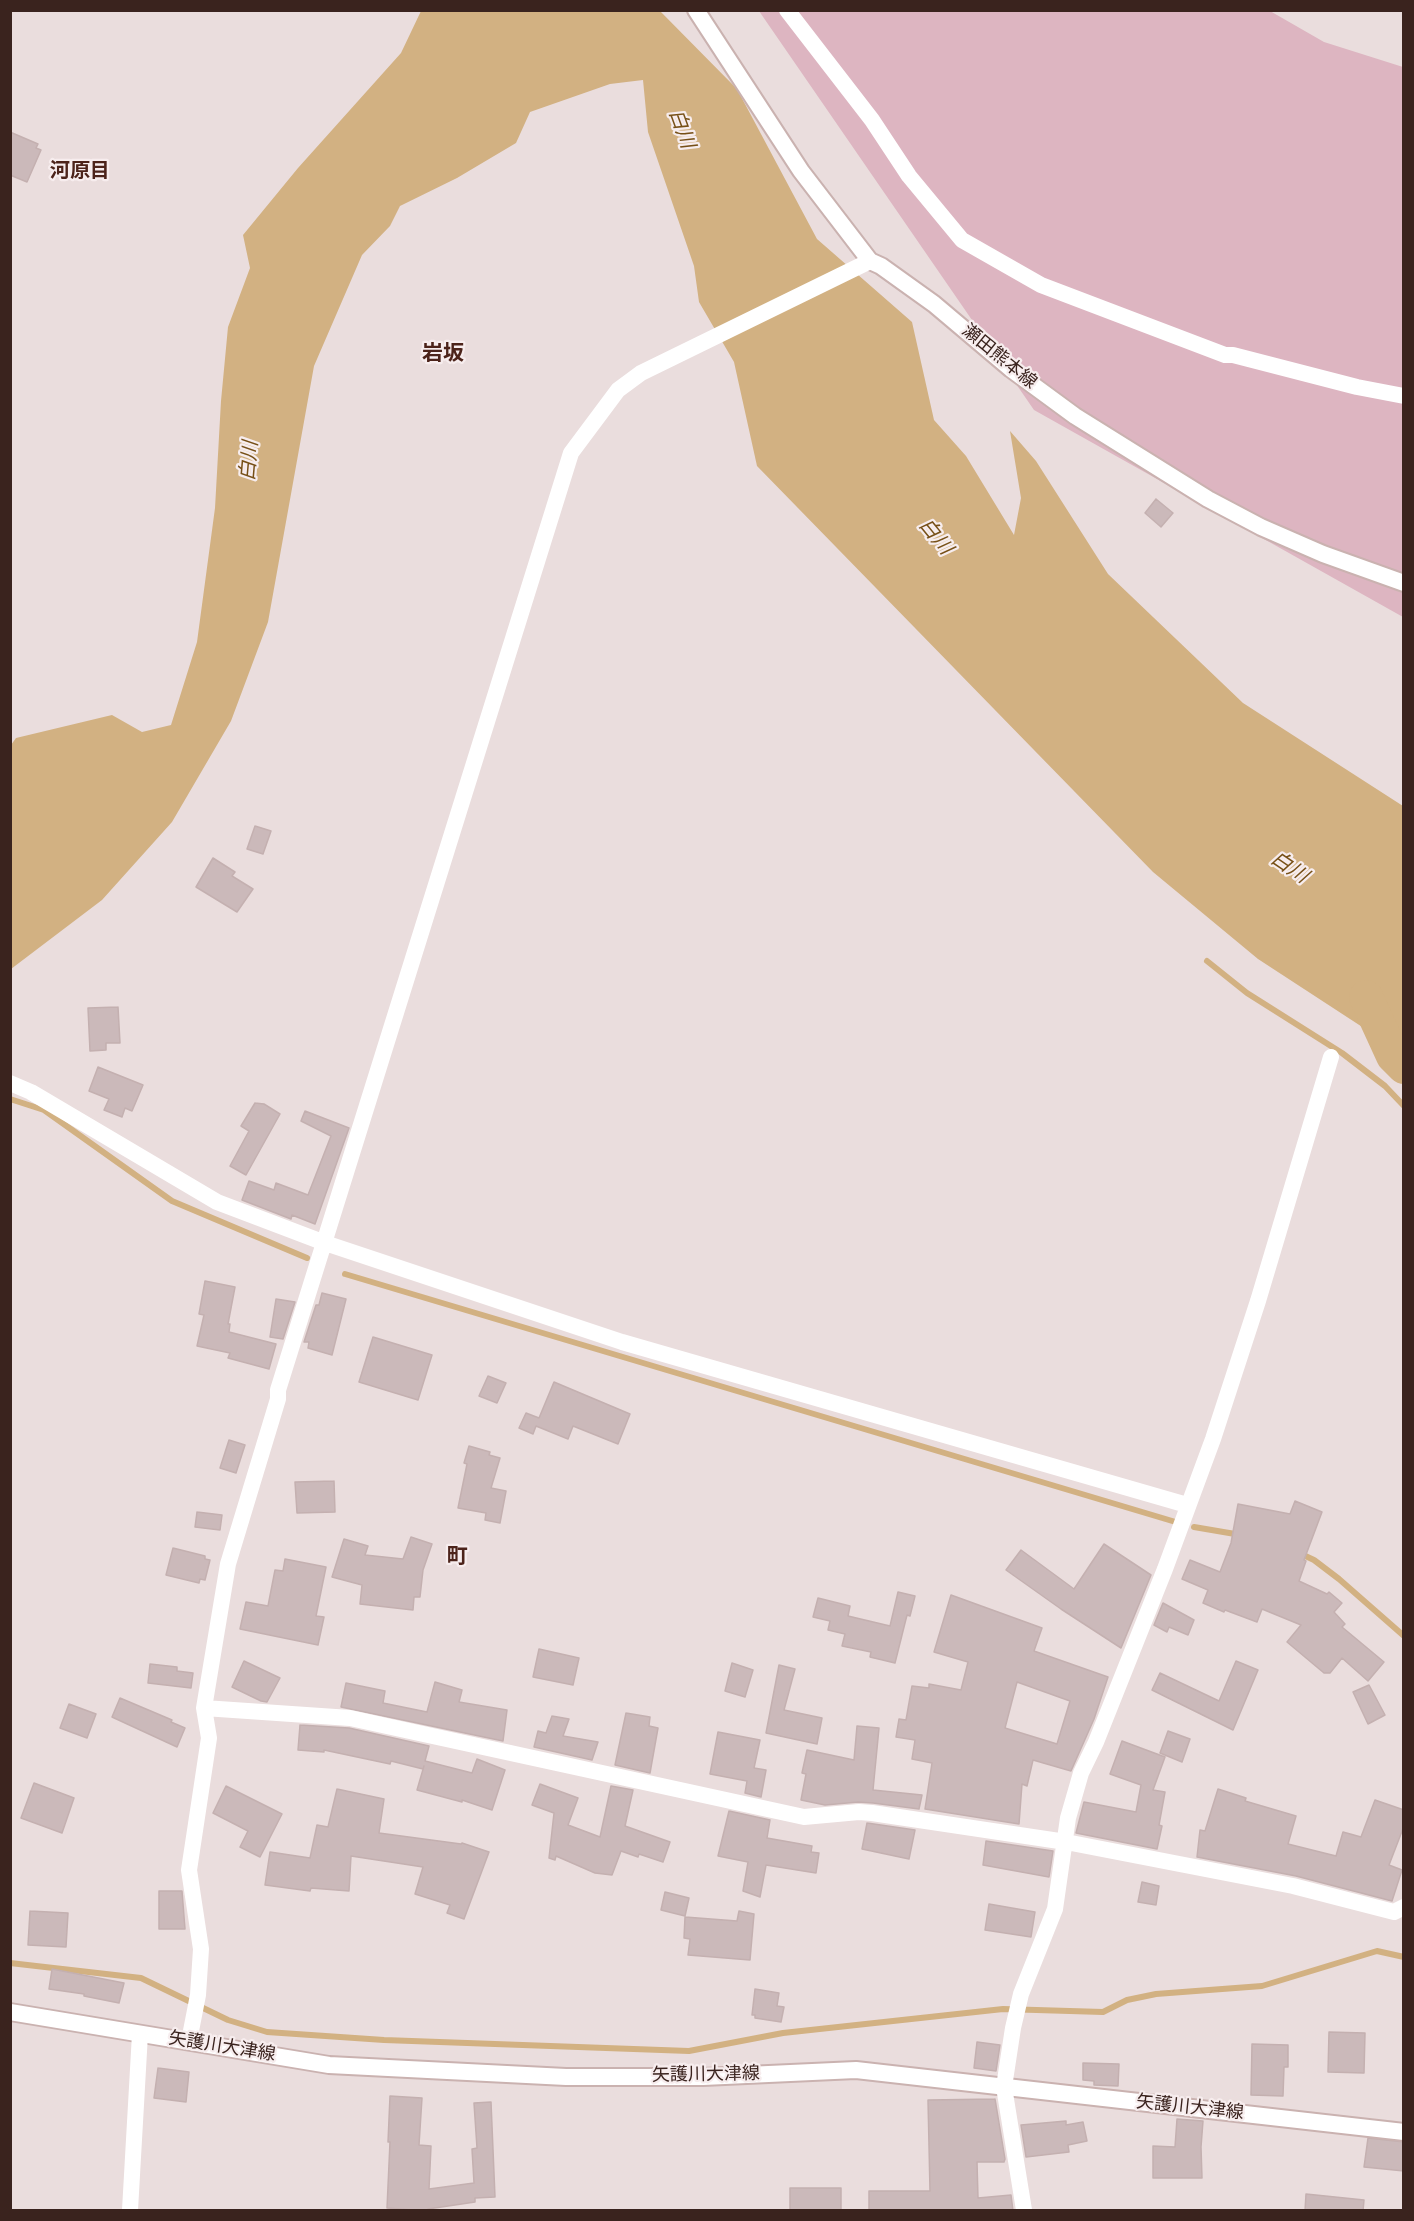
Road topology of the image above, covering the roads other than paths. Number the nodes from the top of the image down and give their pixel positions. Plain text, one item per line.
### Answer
1 (696, 10) edge
2 (787, 10) edge
3 (863, 264) junction
4 (1404, 396) edge
5 (1404, 583) edge
6 (1331, 1057) dead end
7 (10, 1083) edge
8 (325, 1243) junction
9 (1187, 1505) junction
10 (204, 1708) junction
11 (1065, 1842) junction
12 (1404, 1907) edge
13 (10, 2012) edge
14 (140, 2034) junction
15 (189, 2041) junction
16 (1004, 2087) junction
17 (1404, 2132) edge
18 (130, 2211) edge
19 (1024, 2211) edge

1 - 3 street, 瀬田熊本線
2 - 4 street
3 - 5 street, 瀬田熊本線
3 - 8 street
6 - 9 street
7 - 8 street
8 - 9 street
8 - 10 street
9 - 11 street
10 - 11 street
10 - 15 street
11 - 12 street
11 - 16 street
13 - 14 street, 矢護川大津線
14 - 15 street, 矢護川大津線
14 - 18 street
15 - 16 street, 矢護川大津線
16 - 17 street, 矢護川大津線
16 - 19 street

